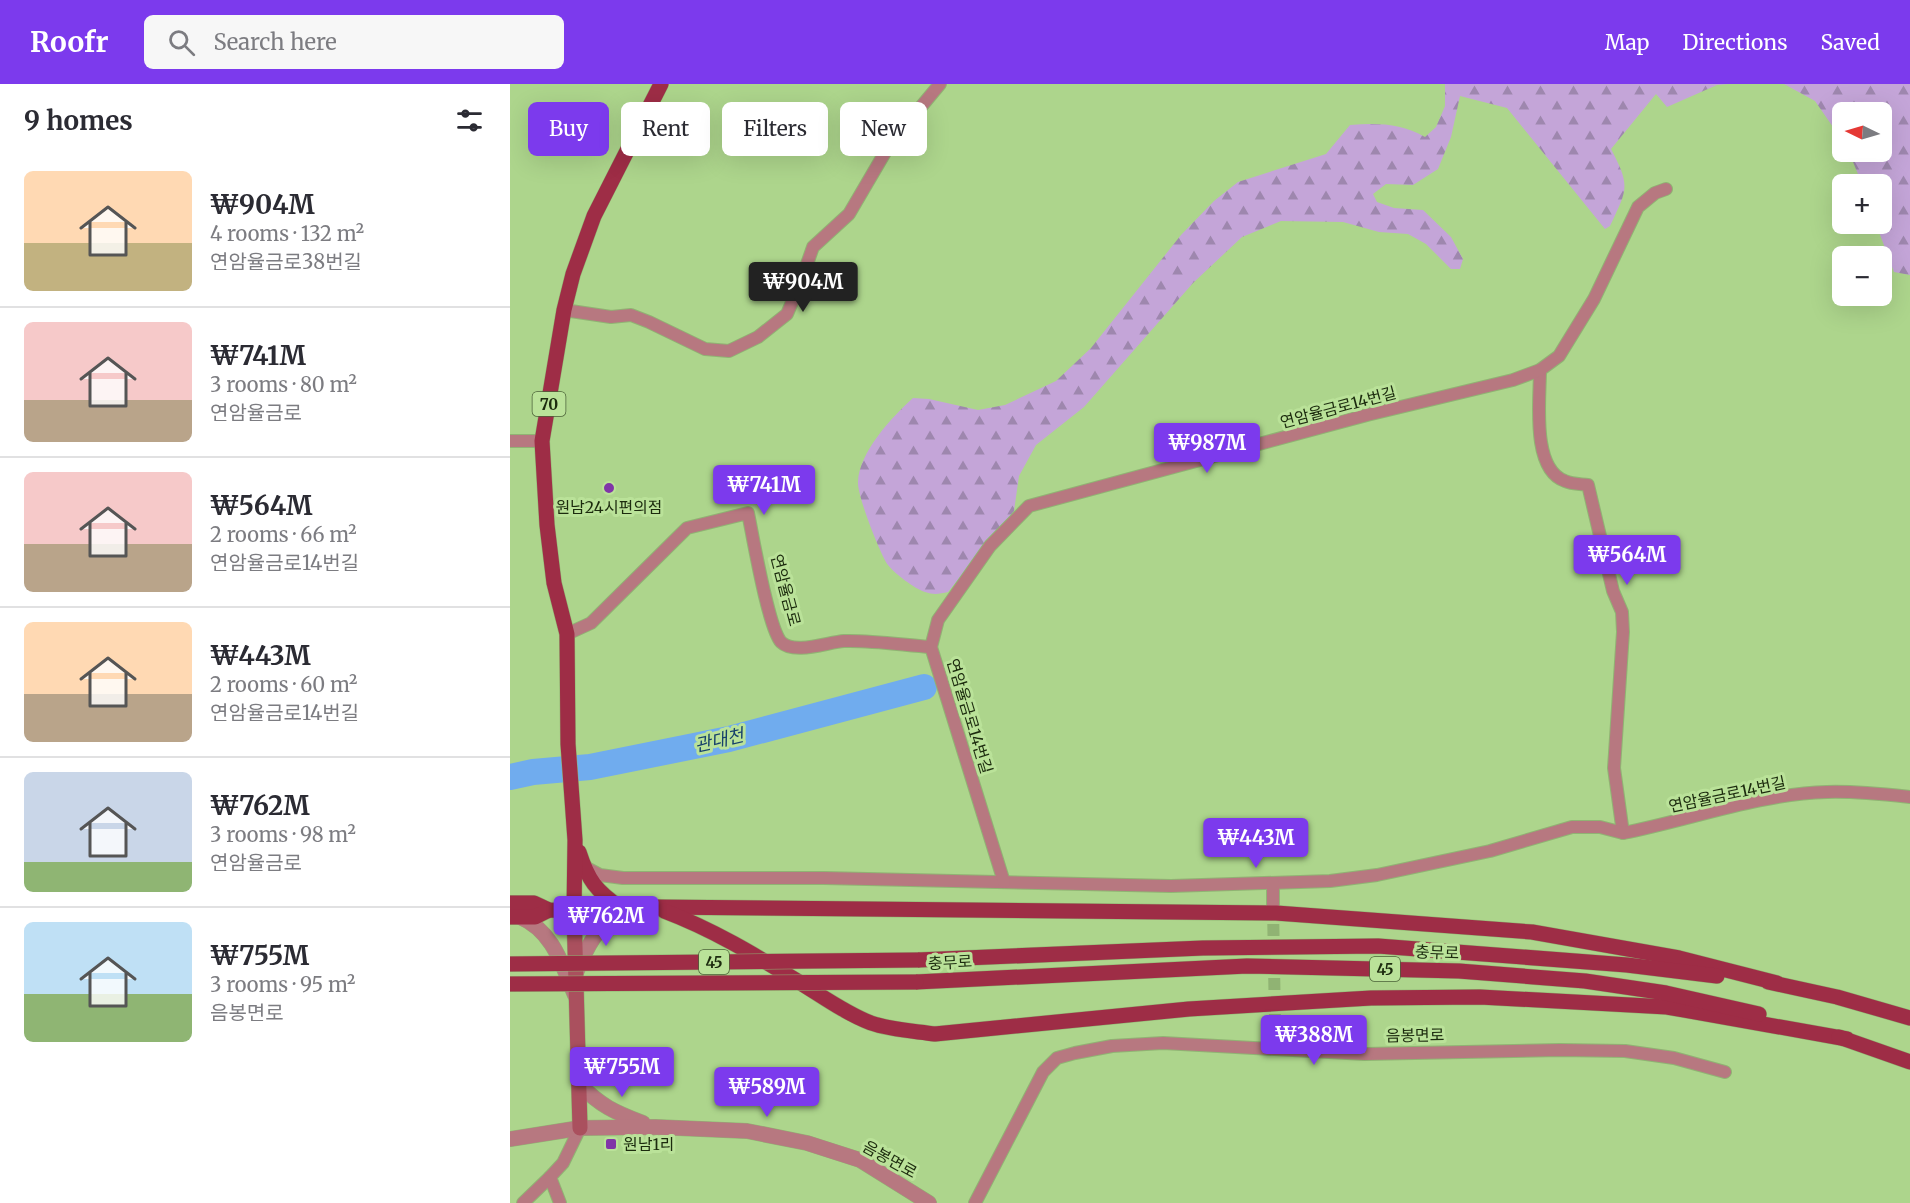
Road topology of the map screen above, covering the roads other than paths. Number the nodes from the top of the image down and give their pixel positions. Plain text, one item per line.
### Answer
1 (661, 84) edge
2 (940, 84) edge
3 (1666, 189) dead end
4 (564, 310) junction
5 (1540, 370) junction
6 (510, 441) edge
7 (542, 441) junction
8 (567, 634) junction
9 (931, 647) junction
10 (1910, 797) edge
11 (1623, 833) junction
12 (575, 840) junction
13 (583, 866) junction
14 (1004, 882) junction
15 (1273, 883) junction
16 (510, 903) edge
17 (1273, 906) tunnel mouth
18 (654, 907) junction
19 (621, 908) junction
20 (549, 910) junction
21 (574, 911) junction
22 (515, 917) edge
23 (510, 964) edge
24 (575, 975) junction
25 (1777, 983) junction
26 (510, 984) edge
27 (576, 997) junction
28 (1910, 1018) edge
29 (1275, 1023) tunnel mouth
30 (1847, 1039) junction
31 (1275, 1048) junction
32 (1910, 1062) edge
33 (1725, 1072) dead end
34 (579, 1084) junction
35 (655, 1127) junction
36 (580, 1128) junction
37 (510, 1139) edge
38 (550, 1177) junction
39 (523, 1203) edge
40 (560, 1203) edge
41 (929, 1203) edge
42 (975, 1203) edge

1 - 4 main road, 70
2 - 4 street
3 - 5 street, 연암율금로14번길
4 - 7 main road, 70
5 - 9 street, 연암율금로14번길
5 - 11 street
6 - 7 street
7 - 8 main road, 70
8 - 9 street, 연암율금로
8 - 12 main road, 70
9 - 14 street, 연암율금로14번길
10 - 11 street, 연암율금로14번길
11 - 15 street, 연암율금로14번길
12 - 13 main road
12 - 21 main road, 70
13 - 14 street, 연암율금로14번길
13 - 19 main road
14 - 15 street, 연암율금로14번길
15 - 17 street
16 - 20 main road
18 - 19 main road
18 - 25 main road
18 - 30 main road
19 - 21 main road
19 - 24 street
20 - 21 main road
20 - 22 main road
21 - 24 main road, 70
22 - 27 street
23 - 25 main road, 충무로 / 45, bridge
24 - 27 main road, 70
25 - 28 main road, 충무로 / 45
26 - 30 main road, 충무로 / 45, bridge
27 - 34 main road, 70
29 - 31 street
30 - 32 main road, 충무로 / 45
31 - 33 street, 음봉면로
31 - 42 street, 음봉면로
34 - 35 street
34 - 36 main road, 70
35 - 36 street, 음봉면로
35 - 41 street, 음봉면로
36 - 37 street, 음봉면로
36 - 38 street
38 - 39 street
38 - 40 street

